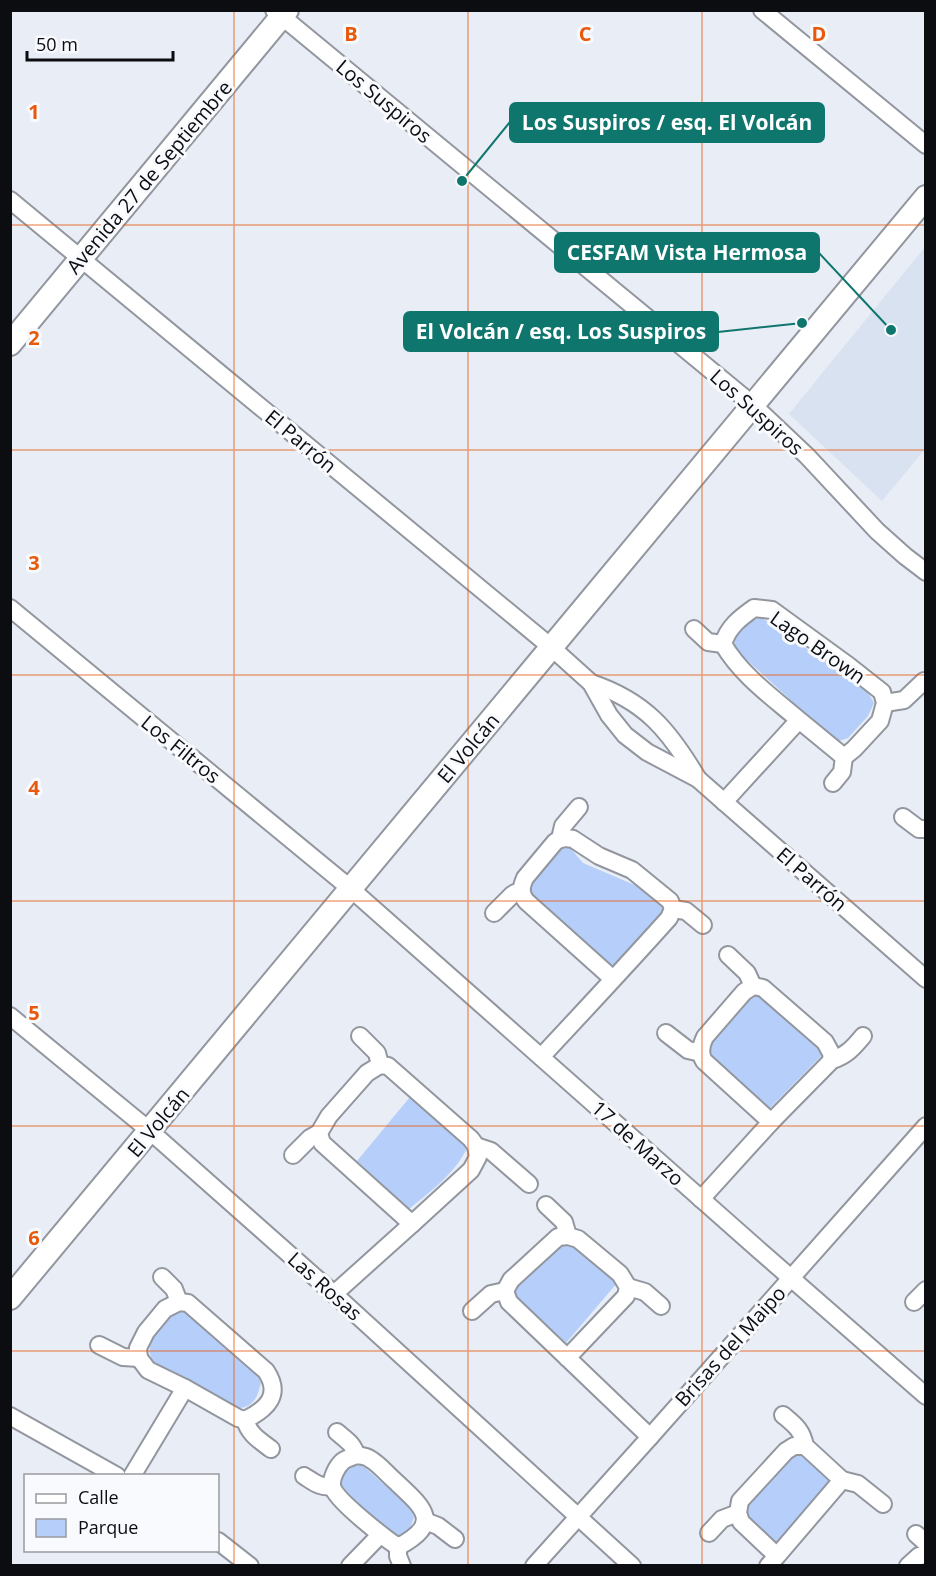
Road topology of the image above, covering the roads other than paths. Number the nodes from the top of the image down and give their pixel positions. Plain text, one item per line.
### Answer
1 (762, 10) edge
2 (281, 13) edge
3 (926, 145) edge
4 (926, 197) edge
5 (10, 200) edge
6 (81, 259) junction
7 (10, 344) edge
8 (753, 405) junction
9 (926, 572) edge
10 (10, 608) edge
11 (694, 629) dead end
12 (723, 644) junction
13 (551, 647) junction
14 (924, 681) edge
15 (591, 683) junction
16 (885, 703) junction
17 (799, 720) junction
18 (844, 757) junction
19 (698, 779) junction
20 (833, 783) dead end
21 (724, 802) junction
22 (579, 807) dead end
23 (903, 817) dead end
24 (926, 829) edge
25 (560, 839) junction
26 (351, 889) junction
27 (522, 892) junction
28 (673, 909) junction
29 (494, 913) dead end
30 (703, 925) dead end
31 (728, 955) dead end
32 (923, 972) edge
33 (613, 979) junction
34 (753, 986) junction
35 (10, 1016) edge
36 (666, 1033) dead end
37 (360, 1036) dead end
38 (863, 1036) dead end
39 (700, 1053) junction
40 (541, 1057) junction
41 (832, 1060) junction
42 (380, 1065) junction
43 (771, 1122) junction
44 (926, 1126) edge
45 (150, 1131) junction
46 (320, 1133) junction
47 (476, 1146) junction
48 (293, 1155) dead end
49 (529, 1184) dead end
50 (701, 1199) junction
51 (546, 1205) dead end
52 (412, 1224) junction
53 (568, 1236) junction
54 (162, 1277) dead end
55 (791, 1278) junction
56 (628, 1287) junction
57 (505, 1291) junction
58 (334, 1294) junction
59 (10, 1298) edge
60 (178, 1302) junction
61 (661, 1306) dead end
62 (472, 1311) dead end
63 (99, 1345) dead end
64 (139, 1358) junction
65 (567, 1358) junction
66 (185, 1388) junction
67 (925, 1394) edge
68 (783, 1415) dead end
69 (10, 1416) edge
70 (245, 1420) junction
71 (337, 1432) dead end
72 (650, 1437) junction
73 (805, 1446) junction
74 (271, 1449) dead end
75 (357, 1455) junction
76 (113, 1474) edge
77 (133, 1474) edge
78 (304, 1476) dead end
79 (842, 1480) junction
80 (332, 1486) junction
81 (883, 1504) dead end
82 (738, 1513) junction
83 (578, 1517) junction
84 (425, 1521) junction
85 (709, 1533) dead end
86 (381, 1535) junction
87 (455, 1539) dead end
88 (219, 1542) edge
89 (398, 1547) junction
90 (926, 1555) edge
91 (773, 1561) edge
92 (250, 1566) edge
93 (350, 1566) edge
94 (402, 1566) edge
95 (534, 1566) edge
96 (632, 1566) edge
97 (908, 1566) edge

1 - 3 street
2 - 6 street, Avenida 27 de Septiembre
2 - 8 street, Los Suspiros
4 - 8 street, El Volcán
5 - 6 street, El Parrón
6 - 7 street, Avenida 27 de Septiembre
6 - 13 street, El Parrón
8 - 9 street, Los Suspiros
8 - 13 street, El Volcán
10 - 26 street, Los Filtros
11 - 12 street
12 - 16 street, Lago Brown
12 - 17 street
13 - 15 street, El Parrón
13 - 26 street, El Volcán
14 - 16 street
15 - 19 street, El Parrón
15 - 19 street, El Parrón
16 - 18 street
17 - 18 street
17 - 21 street
18 - 20 street
19 - 21 street, El Parrón
21 - 32 street, El Parrón
22 - 25 street
23 - 24 street
25 - 27 street
25 - 28 street
26 - 40 street, 17 de Marzo
26 - 45 street, El Volcán
27 - 29 street
27 - 33 street
28 - 30 street
28 - 33 street
31 - 34 street
33 - 40 street
34 - 39 street
34 - 41 street
35 - 45 street, Las Rosas
36 - 39 street
37 - 42 street
38 - 41 street
39 - 43 street
40 - 50 street, 17 de Marzo
41 - 43 street
42 - 46 street
42 - 47 street
43 - 50 street
44 - 55 street, Brisas del Maipo
45 - 58 street, Las Rosas
45 - 59 street, El Volcán
46 - 48 street
46 - 52 street
47 - 49 street
47 - 52 street
50 - 55 street, 17 de Marzo
51 - 53 street
52 - 58 street
53 - 56 street
53 - 57 street
54 - 60 street
55 - 67 street, 17 de Marzo
55 - 72 street, Brisas del Maipo
56 - 61 street
56 - 65 street
57 - 62 street
57 - 65 street
58 - 83 street, Las Rosas
60 - 64 street
60 - 70 street
63 - 64 street
64 - 66 street
65 - 72 street
66 - 70 street
66 - 77 street
68 - 73 street
69 - 76 street
70 - 74 street
71 - 75 street
72 - 83 street, Brisas del Maipo
73 - 79 street
73 - 82 street
75 - 80 street
75 - 84 street
78 - 80 street
79 - 81 street
79 - 91 street
80 - 86 street
82 - 85 street
82 - 91 street
83 - 95 street, Brisas del Maipo
83 - 96 street, Las Rosas
84 - 87 street
84 - 89 street
86 - 89 street
86 - 93 street
88 - 92 street
89 - 94 street
90 - 97 street

